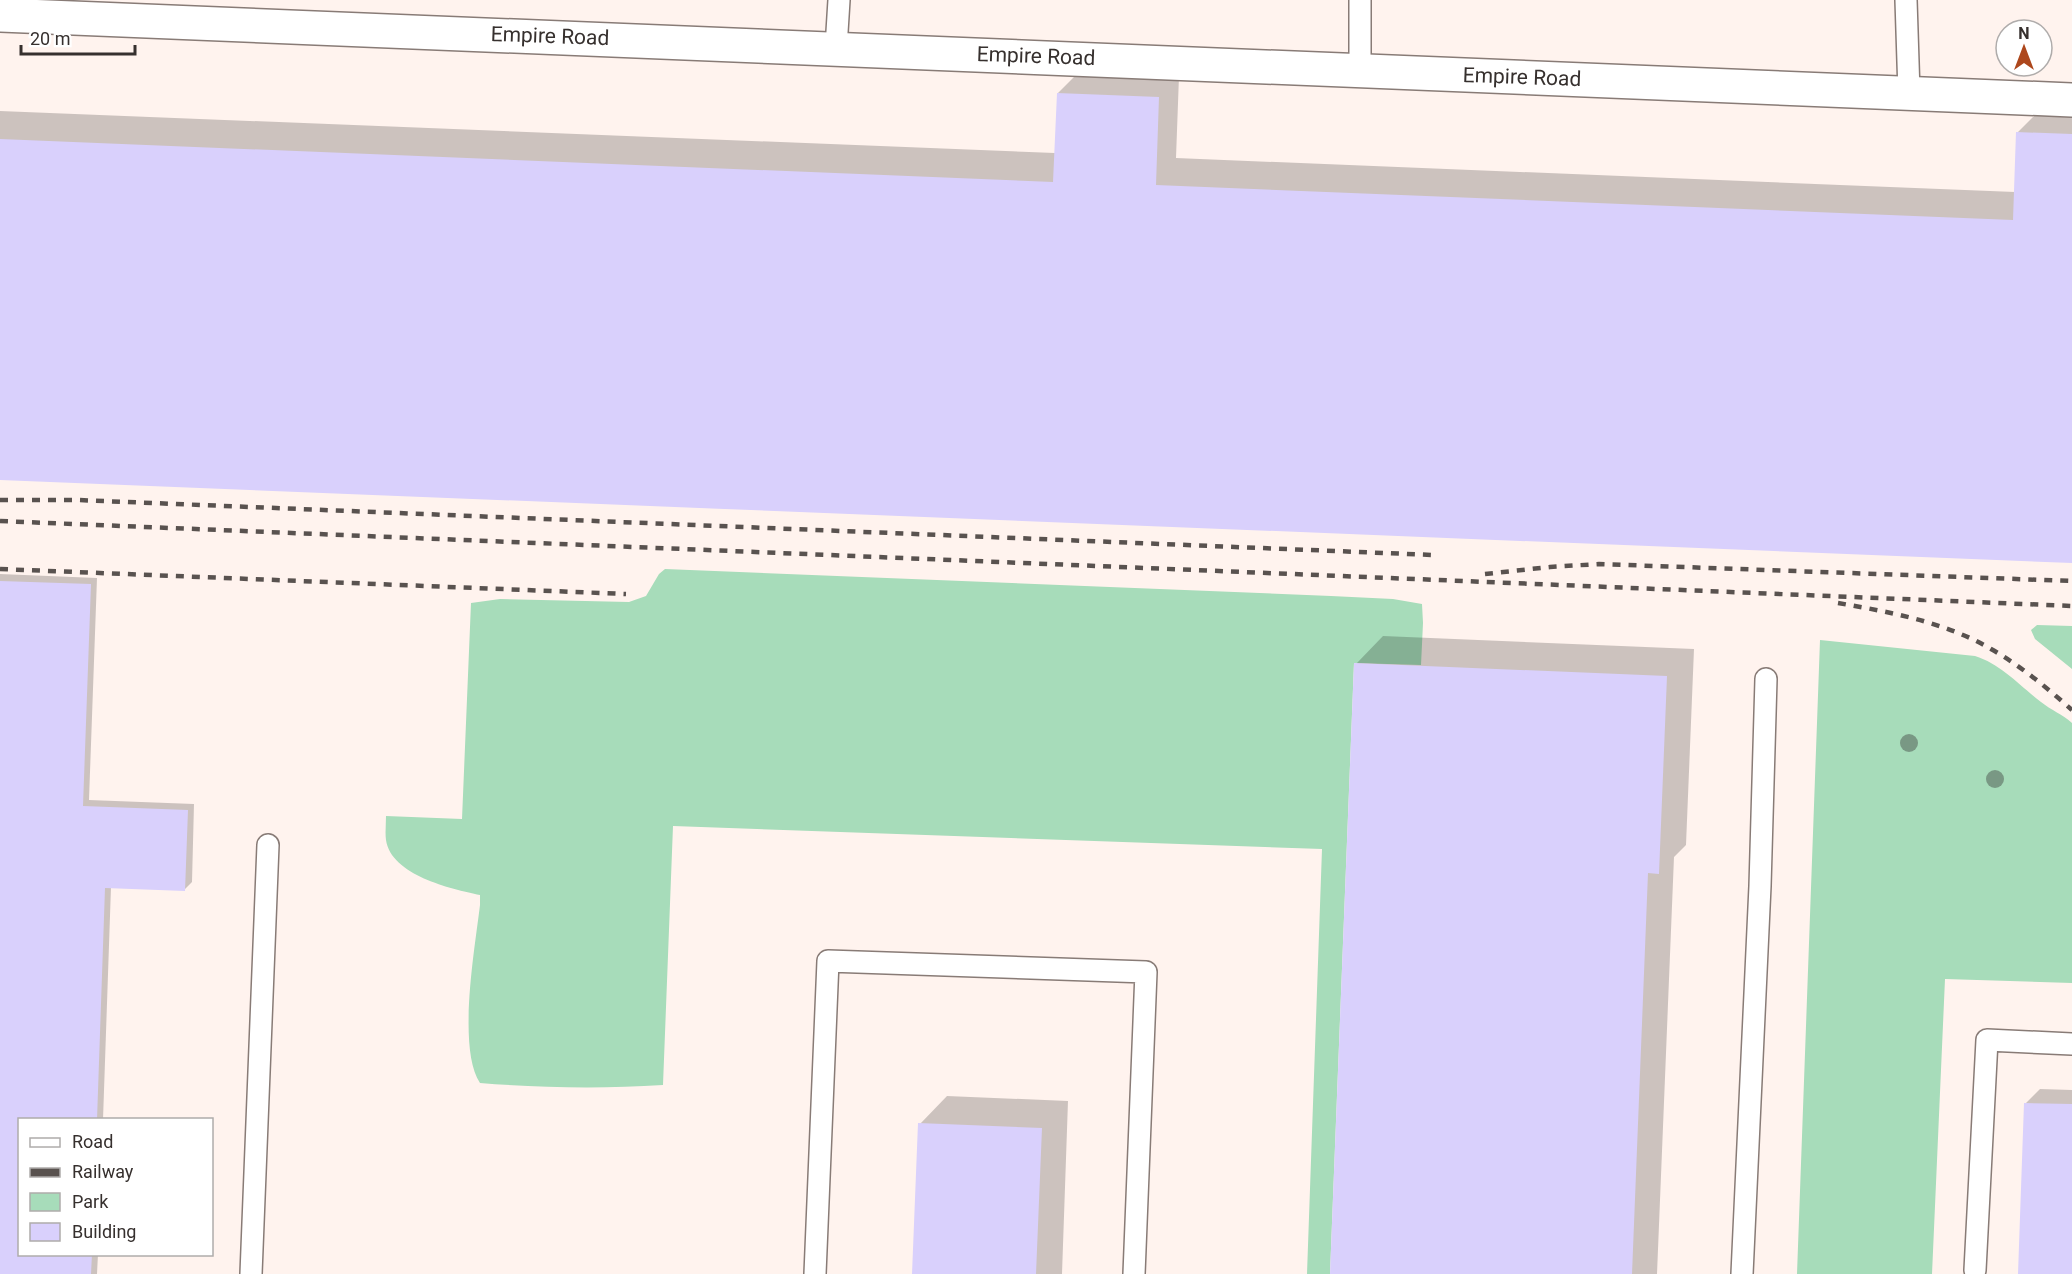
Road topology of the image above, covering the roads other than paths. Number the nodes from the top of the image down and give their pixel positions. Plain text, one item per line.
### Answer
1 (839, 0) edge
2 (1360, 0) edge
3 (1906, 0) edge
4 (0, 15) edge
5 (836, 48) junction
6 (1360, 70) junction
7 (1909, 93) junction
8 (2072, 100) edge
9 (1766, 679) dead end
10 (268, 845) dead end
11 (2072, 1044) edge
12 (1976, 1269) dead end
13 (251, 1274) edge
14 (815, 1274) edge
15 (1134, 1274) edge
16 (1742, 1274) edge

1 - 5 lane
2 - 6 lane
3 - 7 lane
4 - 5 street, Empire Road
5 - 6 street, Empire Road
6 - 7 street, Empire Road
7 - 8 street, Empire Road
9 - 16 lane
10 - 13 lane
11 - 12 lane
14 - 15 lane

